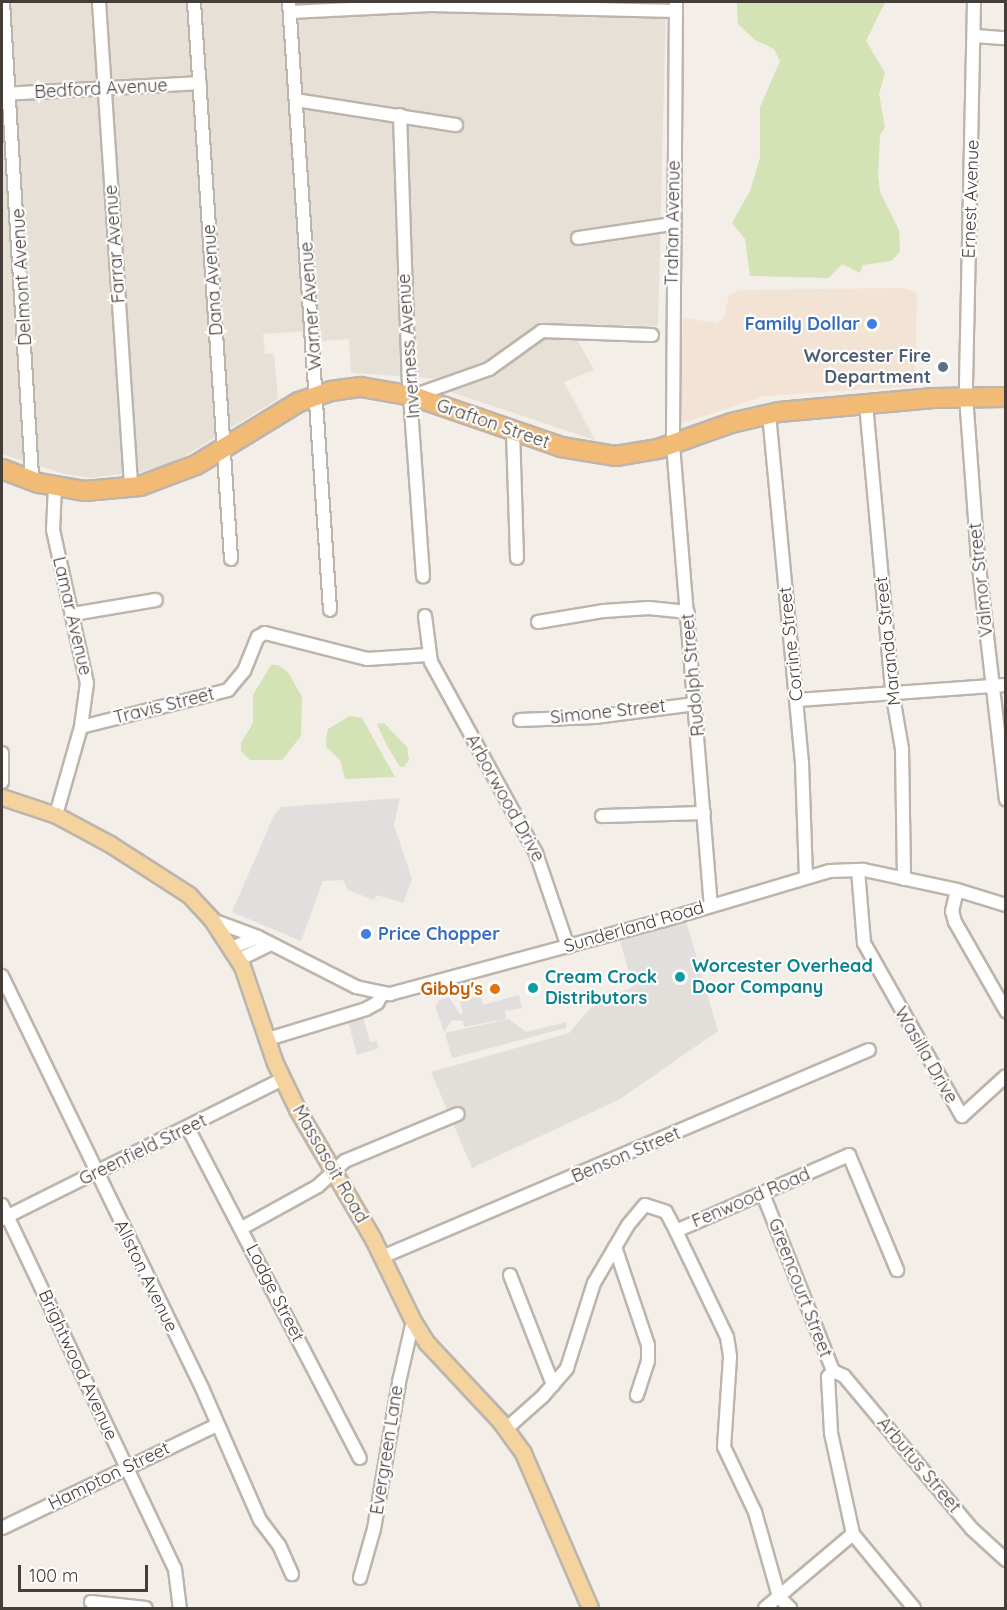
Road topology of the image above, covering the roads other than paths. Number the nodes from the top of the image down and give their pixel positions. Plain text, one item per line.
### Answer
1 (3, 2) edge
2 (99, 2) edge
3 (194, 2) edge
4 (974, 2) edge
5 (676, 6) edge
6 (290, 7) edge
7 (974, 36) junction
8 (1005, 38) edge
9 (200, 83) junction
10 (105, 86) junction
11 (5, 94) edge
12 (296, 100) junction
13 (400, 115) junction
14 (456, 125) dead end
15 (672, 224) junction
16 (578, 238) dead end
17 (652, 335) dead end
18 (317, 395) junction
19 (413, 396) junction
20 (966, 396) junction
21 (1005, 397) edge
22 (866, 404) junction
23 (769, 414) junction
24 (513, 431) junction
25 (673, 445) junction
26 (226, 447) junction
27 (2, 469) edge
28 (32, 480) junction
29 (55, 486) junction
30 (131, 488) junction
31 (517, 558) dead end
32 (231, 559) dead end
33 (423, 577) dead end
34 (156, 600) dead end
35 (330, 610) dead end
36 (688, 612) junction
37 (73, 614) junction
38 (425, 616) dead end
39 (538, 622) dead end
40 (428, 655) junction
41 (1000, 686) edge
42 (892, 691) junction
43 (797, 700) junction
44 (695, 704) junction
45 (520, 720) dead end
46 (81, 727) junction
47 (2, 753) edge
48 (2, 782) edge
49 (2, 797) edge
50 (1005, 799) edge
51 (704, 813) junction
52 (56, 815) junction
53 (602, 816) dead end
54 (858, 870) junction
55 (806, 876) junction
56 (904, 879) junction
57 (957, 890) junction
58 (711, 904) junction
59 (1005, 905) edge
60 (212, 920) junction
61 (258, 937) junction
62 (269, 945) junction
63 (568, 947) junction
64 (235, 954) junction
65 (2, 976) edge
66 (383, 993) junction
67 (7, 1000) edge
68 (1005, 1011) edge
69 (268, 1039) junction
70 (869, 1050) dead end
71 (1005, 1076) edge
72 (283, 1079) junction
73 (459, 1114) dead end
74 (188, 1128) junction
75 (334, 1172) junction
76 (96, 1173) junction
77 (763, 1194) junction
78 (3, 1213) edge
79 (242, 1228) junction
80 (676, 1231) junction
81 (615, 1248) junction
82 (382, 1257) junction
83 (897, 1270) dead end
84 (510, 1275) dead end
85 (413, 1322) junction
86 (833, 1371) junction
87 (554, 1385) junction
88 (637, 1395) dead end
89 (217, 1425) junction
90 (506, 1429) junction
91 (360, 1458) dead end
92 (126, 1465) junction
93 (2, 1528) edge
94 (853, 1534) junction
95 (1005, 1560) edge
96 (292, 1574) dead end
97 (360, 1578) dead end
98 (779, 1597) junction
99 (91, 1602) dead end
100 (146, 1608) edge
101 (180, 1608) edge
102 (590, 1608) edge
103 (765, 1608) edge
104 (790, 1608) edge
105 (914, 1608) edge

1 - 11 street, Delmont Avenue
2 - 10 street, Farrar Avenue
3 - 9 street, Dana Avenue
4 - 7 street, Ernest Avenue
5 - 6 street
5 - 15 street, Trahan Avenue
6 - 12 street, Warner Avenue
7 - 8 street
7 - 20 street, Ernest Avenue
9 - 10 street, Bedford Avenue
9 - 26 street, Dana Avenue
10 - 11 street, Bedford Avenue
10 - 30 street, Farrar Avenue
11 - 28 street, Delmont Avenue
12 - 13 street
12 - 18 street, Warner Avenue
13 - 14 street
13 - 19 street, Inverness Avenue
15 - 16 street
15 - 25 street, Trahan Avenue
17 - 19 street
18 - 19 highway, Grafton Street
18 - 26 highway, Grafton Street
18 - 35 street, Warner Avenue
19 - 24 highway, Grafton Street
19 - 33 street, Inverness Avenue
20 - 21 highway, Grafton Street
20 - 22 highway, Grafton Street
20 - 41 street, Valmor Street
22 - 23 highway, Grafton Street
22 - 42 street, Maranda Street
23 - 25 highway, Grafton Street
23 - 43 street, Corrine Street
24 - 25 highway, Grafton Street
24 - 31 street
25 - 36 street, Rudolph Street
26 - 30 highway, Grafton Street
26 - 32 street, Dana Avenue
27 - 28 highway, Grafton Street
28 - 29 highway, Grafton Street
29 - 30 highway, Grafton Street
29 - 37 street, Lamar Avenue
34 - 37 street
36 - 39 street
36 - 44 street, Rudolph Street
37 - 46 street, Lamar Avenue
38 - 40 street
40 - 46 street, Travis Street
40 - 63 street, Arborwood Drive
41 - 42 street
41 - 50 street, Valmor Street
42 - 43 street
42 - 56 street, Maranda Street
43 - 55 street, Corrine Street
44 - 45 street, Simone Street
44 - 51 street, Rudolph Street
46 - 52 street, Lamar Avenue
47 - 48 street
49 - 52 main road, Massasoit Road
51 - 53 street
51 - 58 street, Rudolph Street
52 - 60 main road, Massasoit Road
54 - 55 street, Sunderland Road
54 - 56 street, Sunderland Road
54 - 71 street, Wasilla Drive
55 - 58 street, Sunderland Road
56 - 57 street, Sunderland Road
57 - 59 street, Sunderland Road
57 - 68 street
58 - 63 street, Sunderland Road
60 - 61 street, Sunderland Road
60 - 64 main road, Massasoit Road
61 - 62 street, Sunderland Road
61 - 64 street
62 - 64 street
62 - 66 street, Sunderland Road
63 - 66 street, Sunderland Road
64 - 69 main road, Massasoit Road
65 - 67 street, Allston Avenue
66 - 69 street
67 - 76 street, Allston Avenue
69 - 72 main road, Massasoit Road
70 - 82 street, Benson Street
72 - 74 street, Greenfield Street
72 - 75 main road, Massasoit Road
73 - 75 street
74 - 76 street, Greenfield Street
74 - 79 street, Lodge Street
75 - 79 street
75 - 82 main road, Massasoit Road
76 - 78 street, Greenfield Street
76 - 89 street, Allston Avenue
77 - 80 street, Fenwood Road
77 - 83 street, Fenwood Road
77 - 86 street, Greencourt Street
78 - 92 street, Brightwood Avenue
79 - 91 street, Lodge Street
80 - 81 street, Fenwood Road
80 - 98 street
81 - 87 street, Fenwood Road
81 - 88 street
82 - 85 main road, Massasoit Road
84 - 87 street
85 - 90 main road, Massasoit Road
85 - 97 street, Evergreen Lane
86 - 94 street, Greencourt Street
86 - 95 street, Arbutus Street
87 - 90 street, Fenwood Road
89 - 92 street, Hampton Street
89 - 96 street, Allston Avenue
90 - 102 main road, Massasoit Road
92 - 93 street, Hampton Street
92 - 101 street, Brightwood Avenue
94 - 98 street
94 - 105 street, Greencourt Street
98 - 103 street
98 - 104 street
99 - 100 street

